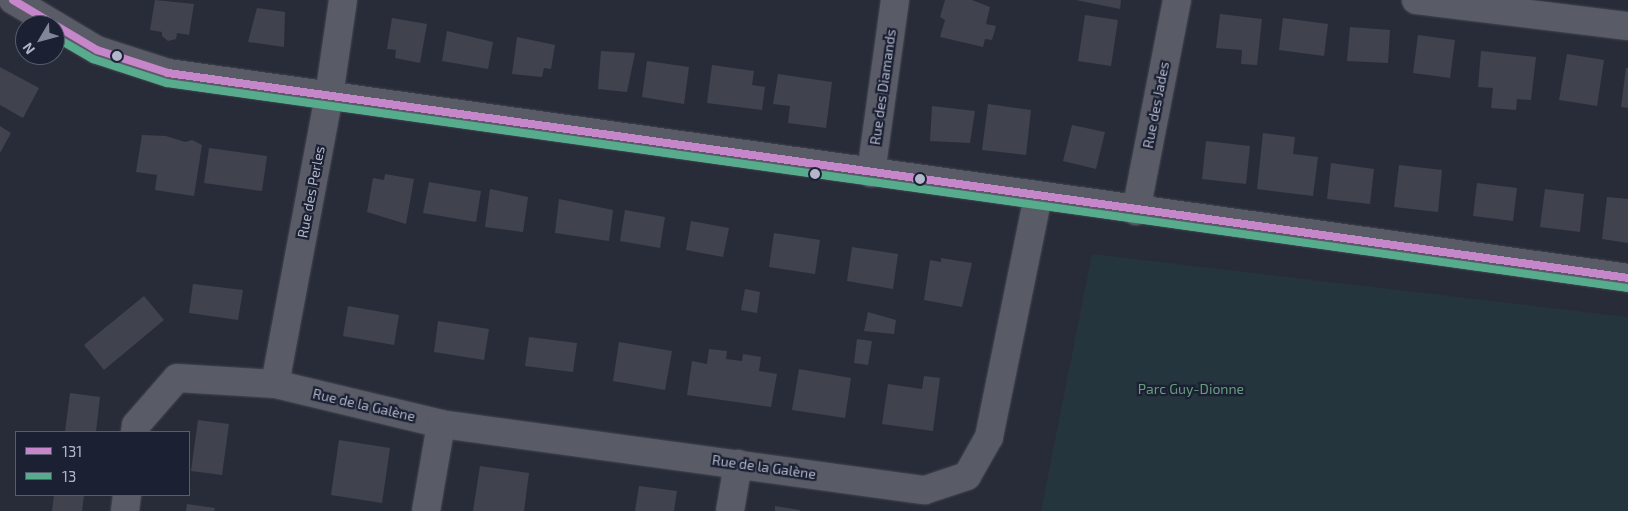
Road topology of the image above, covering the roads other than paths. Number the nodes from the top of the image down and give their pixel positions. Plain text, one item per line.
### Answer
1 (13, 0) edge
2 (343, 0) edge
3 (894, 0) edge
4 (1177, 0) edge
5 (1416, 0) edge
6 (1447, 2) edge
7 (1628, 26) edge
8 (329, 96) junction
9 (871, 173) junction
10 (1038, 197) junction
11 (1136, 211) junction
12 (1628, 278) edge
13 (275, 384) junction
14 (441, 424) junction
15 (135, 431) edge
16 (738, 464) junction
17 (127, 496) edge
18 (125, 511) edge
19 (426, 511) edge
20 (730, 511) edge

1 - 8 street
2 - 8 street, Rue des Perles
3 - 9 street, Rue des Diamands
4 - 11 street, Rue des Jades
5 - 6 street
6 - 7 street
8 - 9 street
8 - 13 street, Rue des Perles
9 - 10 street
10 - 11 street
10 - 16 street, Rue de la Galène
11 - 12 street
13 - 14 street, Rue de la Galène
13 - 15 street, Rue de la Galène
14 - 16 street, Rue de la Galène
14 - 19 street
16 - 20 street
17 - 18 street

